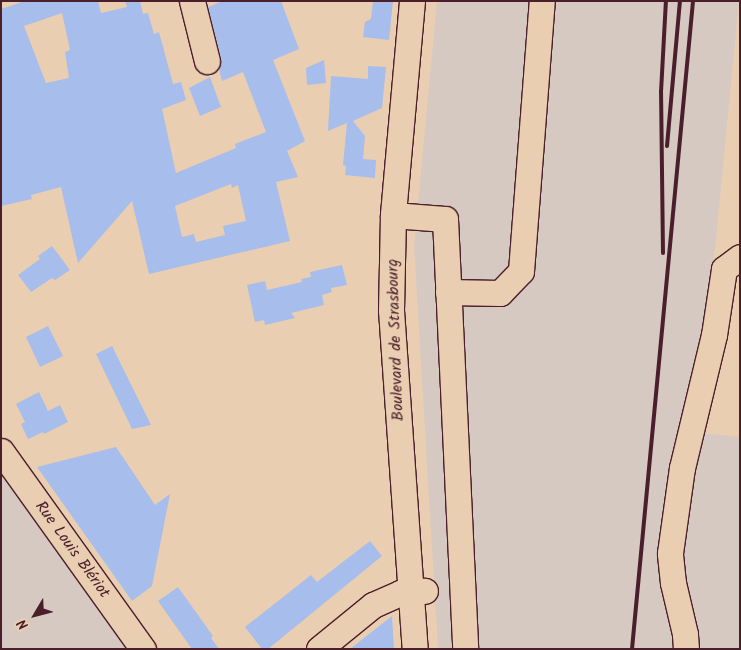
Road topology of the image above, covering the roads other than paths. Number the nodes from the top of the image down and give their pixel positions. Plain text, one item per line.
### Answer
1 (192, 1) edge
2 (412, 1) edge
3 (542, 1) edge
4 (207, 61) dead end
5 (393, 215) junction
6 (740, 257) edge
7 (448, 292) junction
8 (1, 451) edge
9 (418, 591) junction
10 (143, 649) edge
11 (319, 649) edge
12 (416, 649) edge
13 (465, 649) edge
14 (686, 649) edge

1 - 4 street
2 - 5 street, Boulevard de Strasbourg
3 - 7 street
5 - 7 street
5 - 9 street, Boulevard de Strasbourg
6 - 14 street
7 - 13 street
8 - 10 street, Rue Louis Blériot
9 - 11 street
9 - 12 street, Boulevard de Strasbourg

